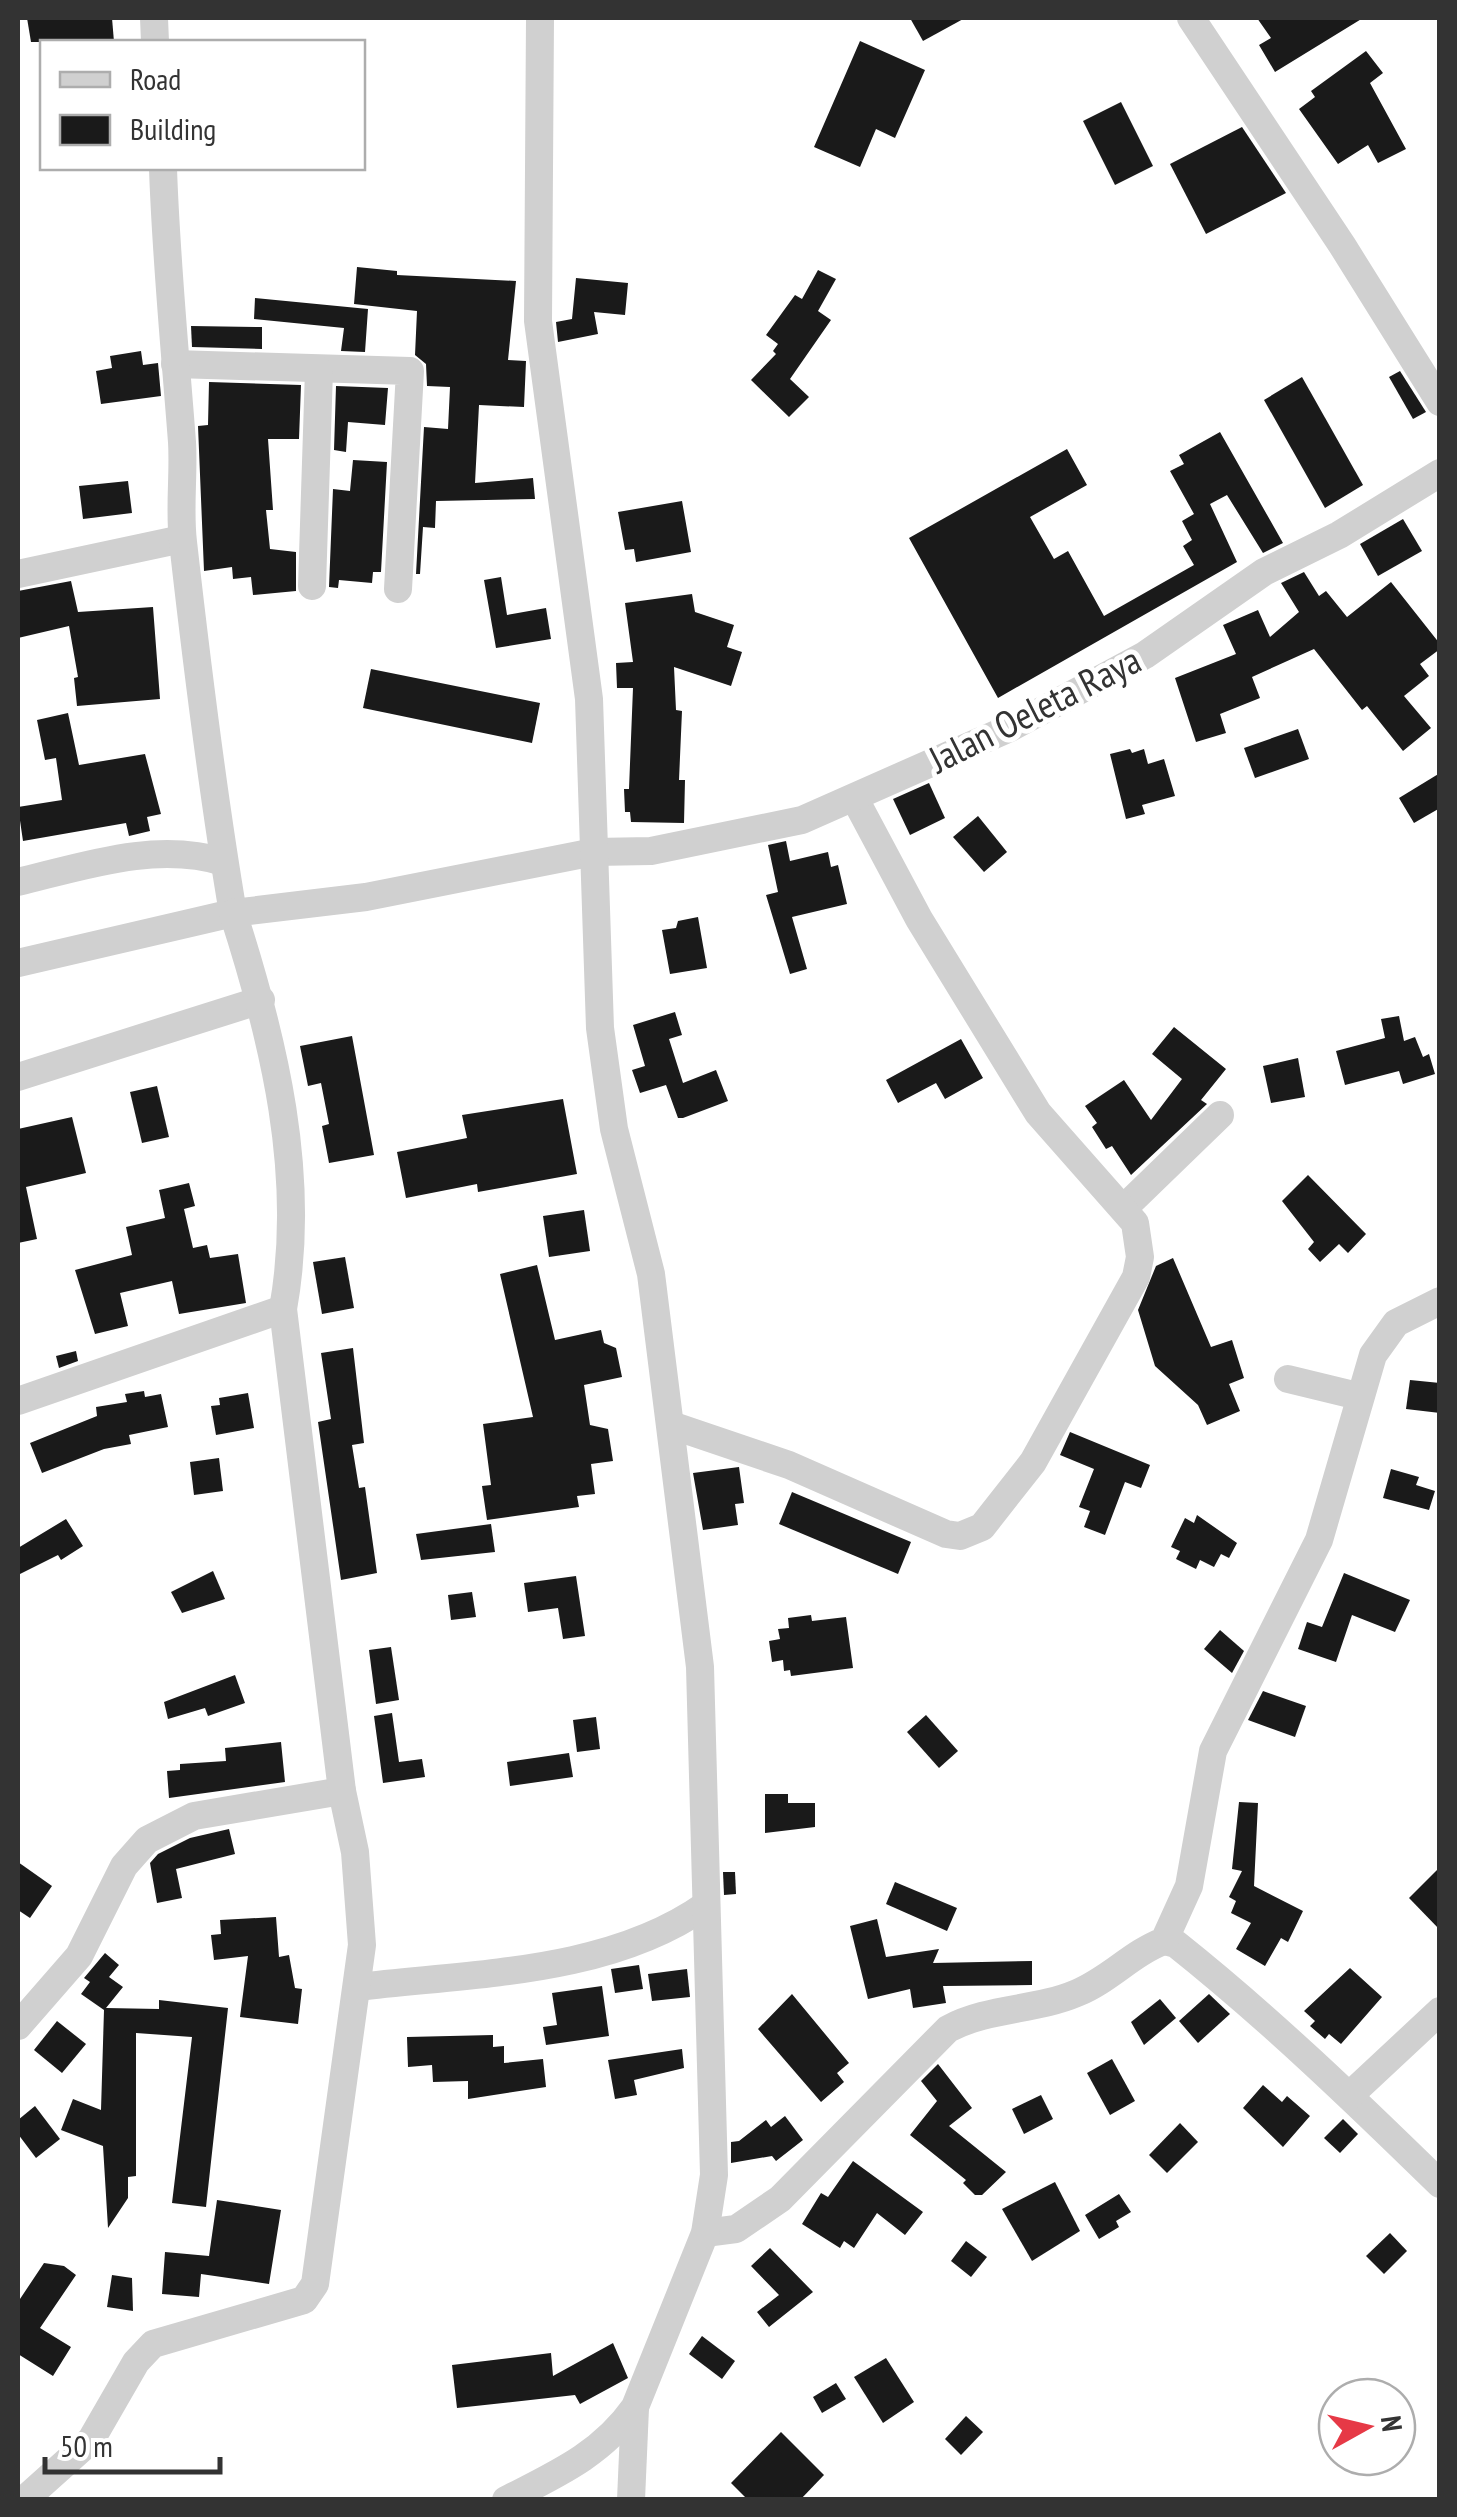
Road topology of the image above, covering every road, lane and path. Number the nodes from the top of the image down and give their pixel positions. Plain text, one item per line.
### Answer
1 (540, 18) edge
2 (1191, 18) edge
3 (164, 170) edge
4 (175, 364) junction
5 (319, 370) junction
6 (1440, 402) edge
7 (1440, 473) edge
8 (182, 538) junction
9 (18, 574) edge
10 (312, 586) dead end
11 (398, 589) dead end
12 (855, 799) junction
13 (594, 852) junction
14 (224, 862) junction
15 (18, 882) edge
16 (233, 913) junction
17 (18, 962) edge
18 (261, 1000) junction
19 (18, 1078) edge
20 (1220, 1116) dead end
21 (1125, 1207) junction
22 (1440, 1301) edge
23 (283, 1309) junction
24 (1288, 1379) dead end
25 (1358, 1396) junction
26 (18, 1401) edge
27 (671, 1426) junction
28 (342, 1791) junction
29 (706, 1905) junction
30 (1164, 1941) junction
31 (358, 1987) junction
32 (1440, 2011) edge
33 (18, 2026) edge
34 (1350, 2095) junction
35 (1440, 2184) edge
36 (706, 2233) junction
37 (635, 2406) junction
38 (24, 2500) edge
39 (506, 2500) edge
40 (631, 2500) edge

1 - 13 street
2 - 6 street
3 - 4 street
4 - 5 street
4 - 8 street
5 - 10 street
5 - 11 street
7 - 12 street, Jalan Oeleta Raya
8 - 9 street
8 - 14 street
12 - 13 street, Jalan Oeleta Raya
12 - 21 street
13 - 16 street, Jalan Oeleta Raya
13 - 27 street
14 - 15 street
14 - 16 street
16 - 17 street, Jalan Oeleta Raya
16 - 18 street
18 - 19 street
18 - 23 street
20 - 21 street
21 - 27 street
22 - 25 street
23 - 26 street
23 - 28 street
24 - 25 street
25 - 30 street
27 - 29 street
28 - 31 street
28 - 33 street
29 - 31 street
29 - 36 street
30 - 34 street
30 - 36 street
31 - 38 street
32 - 34 street
34 - 35 street
36 - 37 street
37 - 39 street
37 - 40 street

